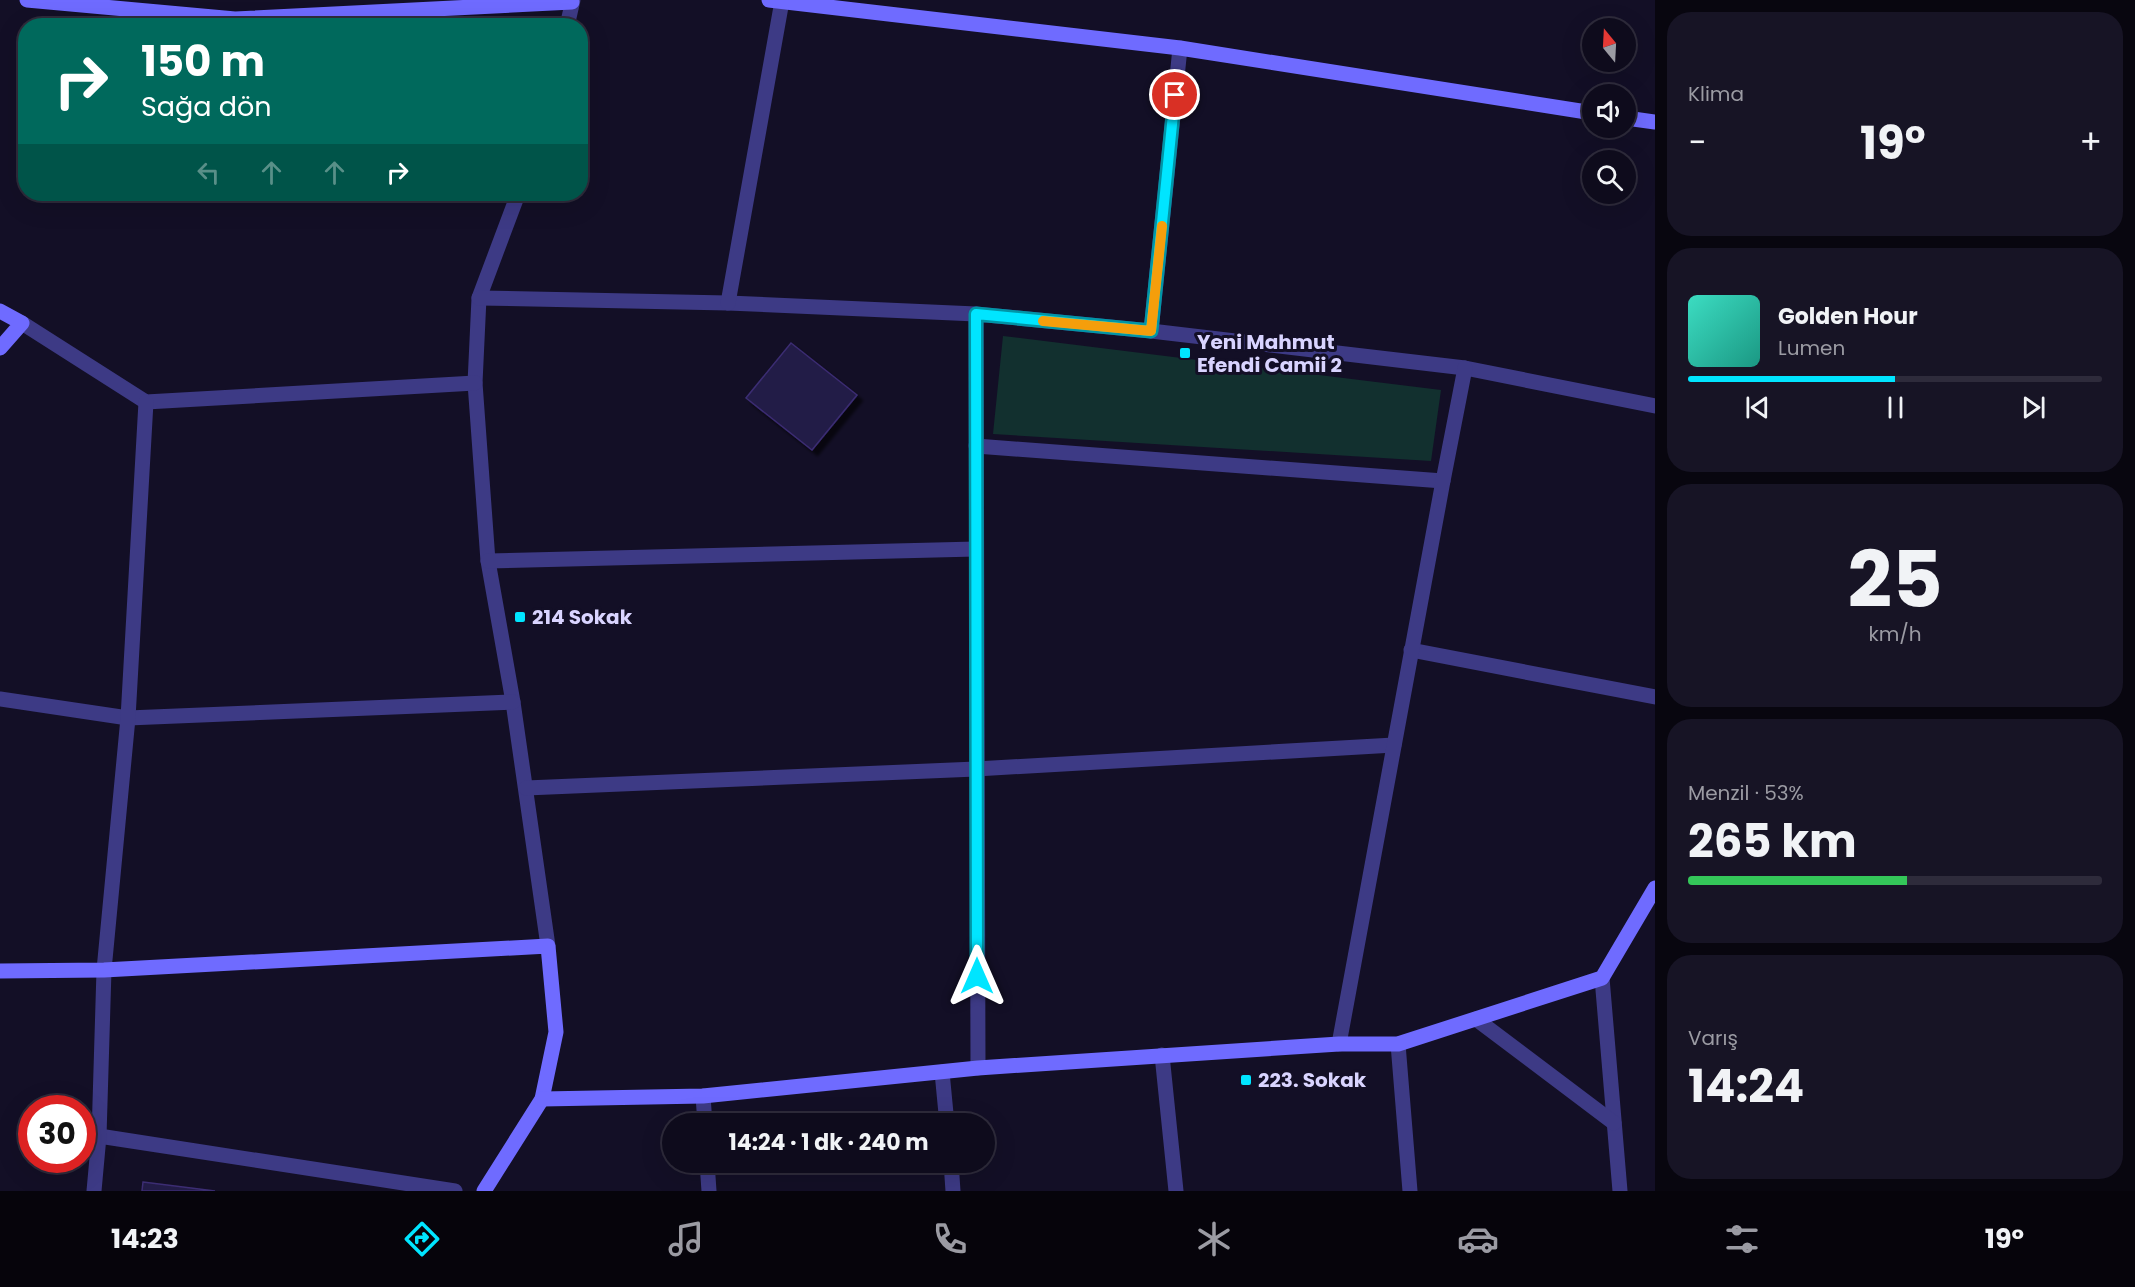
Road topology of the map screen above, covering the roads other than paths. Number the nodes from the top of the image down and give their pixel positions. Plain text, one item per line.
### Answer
1 (27, 0) edge
2 (572, 1) edge
3 (776, 1) edge
4 (224, 18) edge
5 (254, 18) edge
6 (569, 18) edge
7 (1180, 48) junction
8 (1582, 111) edge
9 (1636, 119) edge
10 (1655, 122) edge
11 (515, 201) edge
12 (479, 298) junction
13 (728, 303) junction
14 (0, 311) edge
15 (976, 314) junction
16 (22, 323) junction
17 (1151, 331) junction
18 (0, 348) edge
19 (1466, 368) junction
20 (475, 383) junction
21 (146, 402) junction
22 (1655, 406) edge
23 (976, 446) junction
24 (1443, 481) junction
25 (976, 549) junction
26 (488, 561) junction
27 (1411, 650) junction
28 (1655, 697) edge
29 (0, 699) edge
30 (513, 702) junction
31 (128, 718) junction
32 (1394, 745) junction
33 (976, 769) junction
34 (525, 788) junction
35 (1655, 888) edge
36 (548, 946) junction
37 (104, 970) junction
38 (0, 971) edge
39 (1602, 978) junction
40 (1476, 1019) junction
41 (1339, 1044) junction
42 (1398, 1044) junction
43 (1162, 1055) junction
44 (978, 1068) junction
45 (942, 1072) junction
46 (704, 1096) junction
47 (542, 1099) junction
48 (705, 1113) edge
49 (946, 1113) edge
50 (1614, 1123) junction
51 (99, 1136) junction
52 (708, 1173) edge
53 (952, 1173) edge
54 (94, 1191) edge
55 (455, 1191) edge
56 (484, 1191) edge
57 (709, 1191) edge
58 (953, 1191) edge
59 (1176, 1191) edge
60 (1410, 1191) edge
61 (1620, 1191) edge

1 - 4 street
2 - 5 street
2 - 6 street
3 - 7 street
3 - 13 street
7 - 8 street
7 - 17 street
9 - 10 street
11 - 12 street
12 - 13 street
12 - 20 street
13 - 15 street
14 - 16 street
15 - 17 street
15 - 23 street
16 - 18 street
16 - 21 street
17 - 19 street
19 - 22 street
19 - 24 street
20 - 21 street
20 - 26 street
21 - 31 street
23 - 24 street
23 - 25 street
24 - 27 street
25 - 26 street
25 - 33 street
26 - 30 street
27 - 28 street
27 - 32 street
29 - 31 street
30 - 31 street
30 - 34 street
31 - 37 street
32 - 33 street
32 - 41 street
33 - 34 street
33 - 44 street
34 - 36 street
35 - 39 street
36 - 37 street
36 - 47 street
37 - 38 street
37 - 51 street
39 - 40 street
39 - 50 street
40 - 42 street
40 - 50 street
41 - 42 street
41 - 43 street
42 - 60 street
43 - 44 street
43 - 59 street
44 - 45 street
45 - 46 street
45 - 49 street
46 - 47 street
46 - 48 street
47 - 56 street
50 - 61 street
51 - 54 street
51 - 55 street
52 - 57 street
53 - 58 street

